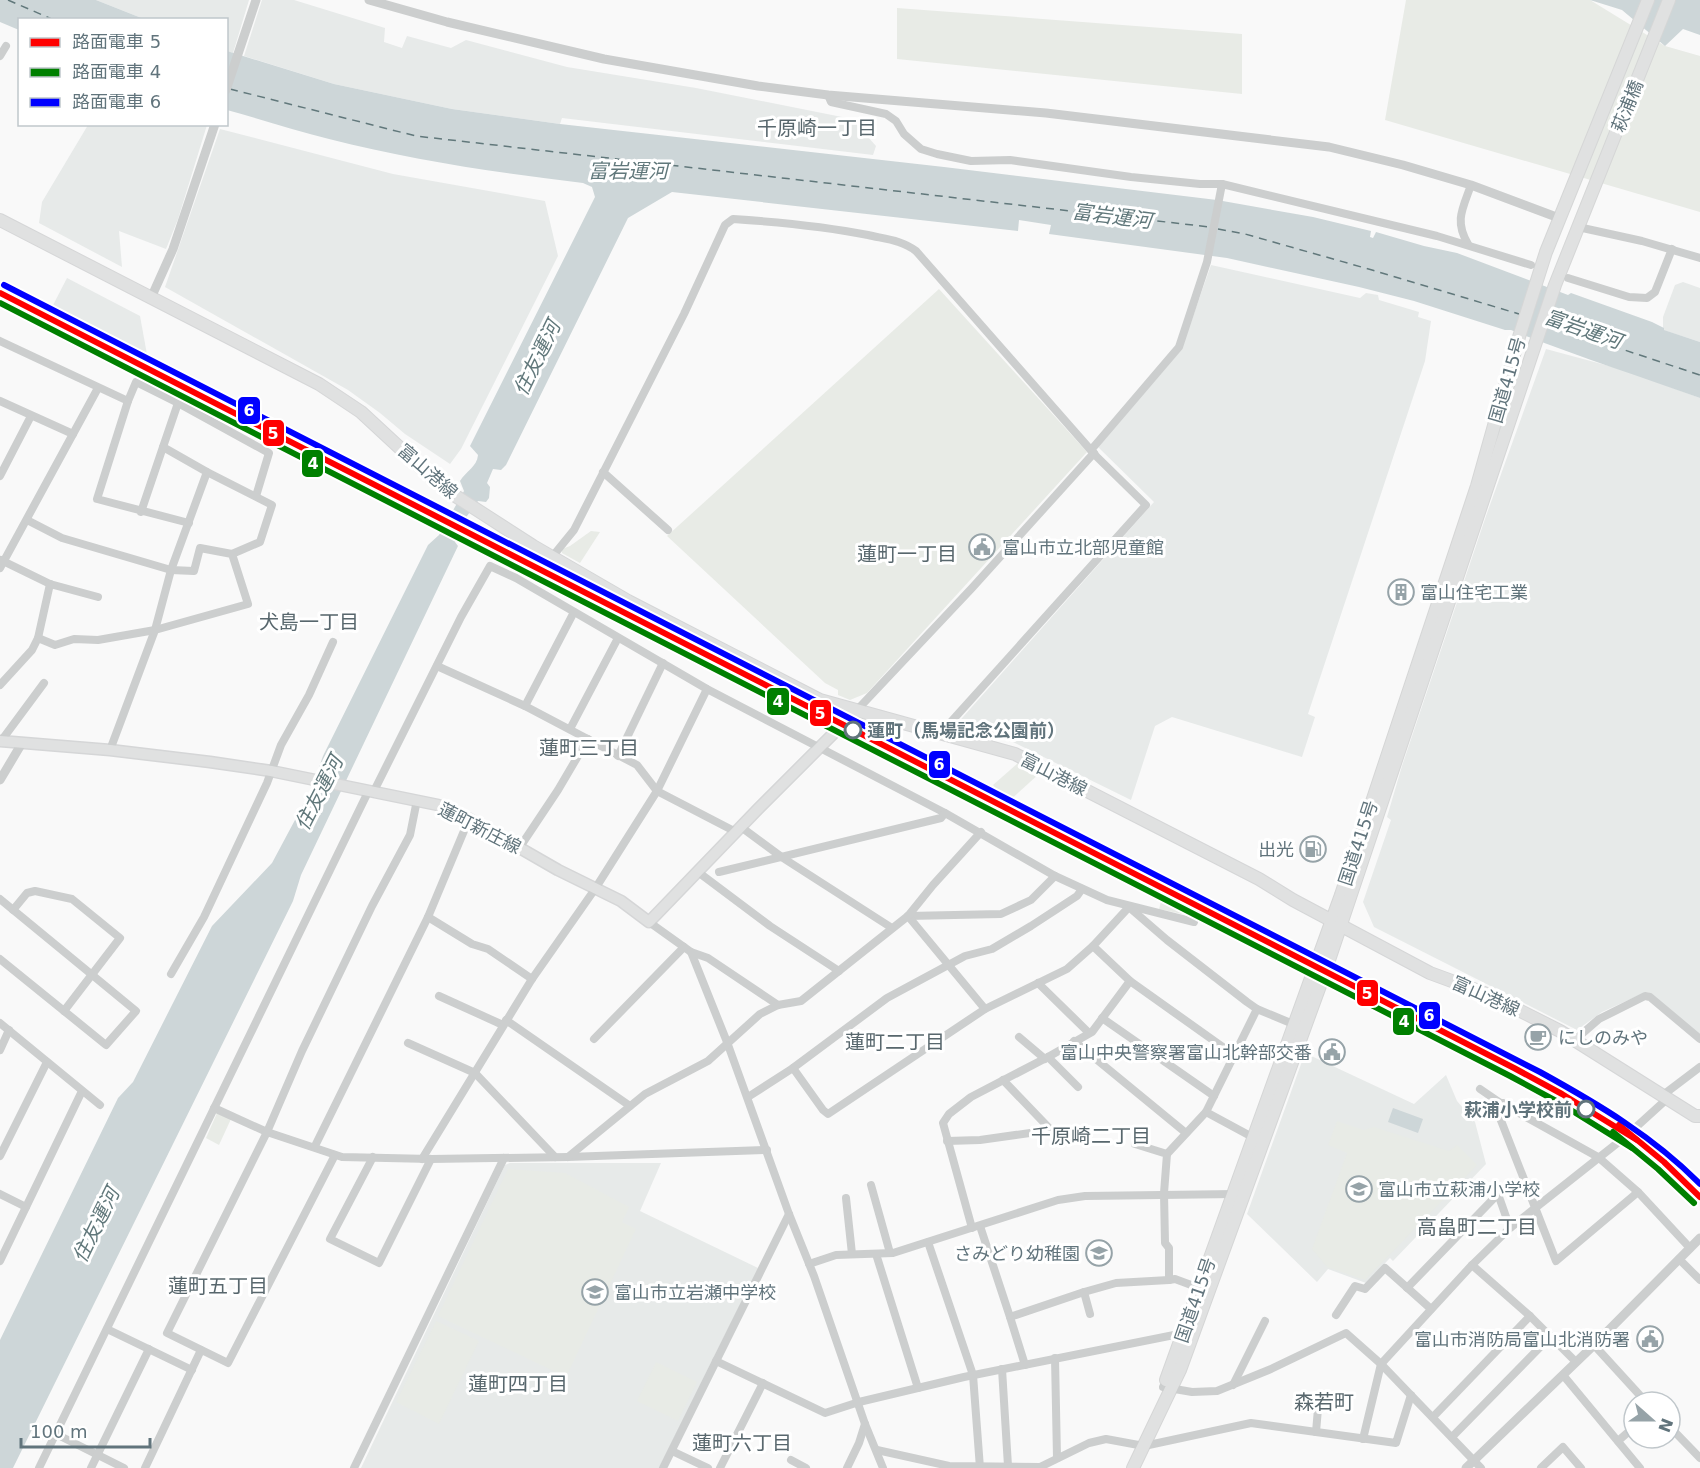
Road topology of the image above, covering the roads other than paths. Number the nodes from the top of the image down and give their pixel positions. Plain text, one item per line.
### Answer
1 (256, 0) edge
2 (369, 0) edge
3 (1648, 0) edge
4 (1670, 0) edge
5 (6, 46) dead end
6 (0, 56) edge
7 (228, 84) edge
8 (828, 95) junction
9 (214, 126) edge
10 (1222, 184) junction
11 (1471, 185) junction
12 (1584, 212) joint
13 (1561, 213) junction
14 (0, 220) edge
15 (1578, 227) junction
16 (1468, 244) junction
17 (1672, 249) junction
18 (1700, 258) edge
19 (1531, 265) dead end
20 (1568, 278) dead end
21 (151, 298) junction
22 (0, 341) edge
23 (98, 388) junction
24 (128, 400) junction
25 (0, 401) edge
26 (178, 403) junction
27 (31, 416) junction
28 (73, 434) junction
29 (164, 447) junction
30 (1092, 452) junction
31 (207, 472) junction
32 (603, 472) junction
33 (0, 476) edge
34 (256, 496) junction
35 (141, 512) junction
36 (27, 520) junction
37 (189, 523) junction
38 (668, 530) dead end
39 (232, 554) junction
40 (552, 557) junction
41 (1, 563) edge
42 (171, 570) junction
43 (50, 584) junction
44 (98, 597) dead end
45 (574, 612) junction
46 (155, 630) junction
47 (38, 638) junction
48 (618, 638) junction
49 (333, 642) dead end
50 (663, 663) junction
51 (437, 666) junction
52 (44, 683) dead end
53 (0, 685) edge
54 (707, 689) junction
55 (525, 706) junction
56 (857, 710) junction
57 (570, 729) junction
58 (941, 733) junction
59 (588, 739) junction
60 (1, 741) edge
61 (22, 743) junction
62 (818, 748) junction
63 (110, 750) junction
64 (618, 756) junction
65 (271, 771) junction
66 (0, 780) edge
67 (657, 791) junction
68 (367, 792) junction
69 (417, 800) junction
70 (945, 813) junction
71 (469, 819) junction
72 (739, 829) junction
73 (981, 832) junction
74 (520, 847) junction
75 (783, 858) junction
76 (698, 872) junction
77 (719, 872) dead end
78 (1055, 876) junction
79 (595, 889) junction
80 (1082, 889) junction
81 (0, 899) edge
82 (1129, 907) junction
83 (14, 910) junction
84 (908, 916) junction
85 (428, 917) junction
86 (649, 922) junction
87 (1194, 922) dead end
88 (1336, 923) junction
89 (892, 928) junction
90 (1093, 945) junction
91 (688, 949) junction
92 (0, 959) edge
93 (950, 964) junction
94 (839, 971) junction
95 (171, 974) dead end
96 (93, 976) junction
97 (532, 979) junction
98 (1130, 981) junction
99 (1038, 983) junction
100 (439, 996) dead end
101 (778, 1005) junction
102 (1257, 1008) junction
103 (986, 1009) junction
104 (64, 1011) junction
105 (1102, 1018) junction
106 (0, 1023) edge
107 (505, 1023) junction
108 (1299, 1026) junction
109 (9, 1030) junction
110 (1089, 1033) junction
111 (1019, 1037) dead end
112 (594, 1039) dead end
113 (1576, 1039) junction
114 (1700, 1039) edge
115 (1074, 1041) junction
116 (727, 1042) junction
117 (408, 1043) dead end
118 (0, 1050) edge
119 (1234, 1055) junction
120 (1046, 1058) junction
121 (47, 1062) junction
122 (1700, 1067) edge
123 (793, 1068) junction
124 (475, 1073) junction
125 (1003, 1080) junction
126 (1078, 1087) dead end
127 (1480, 1089) dead end
128 (82, 1091) junction
129 (1214, 1096) junction
130 (747, 1097) junction
131 (1666, 1097) junction
132 (1503, 1103) junction
133 (100, 1105) dead end
134 (630, 1106) junction
135 (214, 1108) junction
136 (1206, 1112) junction
137 (1698, 1118) edge
138 (1635, 1128) dead end
139 (267, 1132) junction
140 (1186, 1133) junction
141 (1625, 1137) dead end
142 (1258, 1139) junction
143 (947, 1141) junction
144 (1135, 1144) dead end
145 (315, 1146) junction
146 (767, 1150) junction
147 (1167, 1154) junction
148 (335, 1155) junction
149 (0, 1156) edge
150 (1598, 1156) junction
151 (555, 1157) junction
152 (568, 1157) junction
153 (373, 1158) junction
154 (504, 1158) junction
155 (426, 1159) junction
156 (871, 1185) dead end
157 (1638, 1192) junction
158 (0, 1194) edge
159 (1164, 1194) junction
160 (1238, 1194) junction
161 (846, 1198) dead end
162 (26, 1207) junction
163 (1536, 1207) junction
164 (789, 1214) junction
165 (976, 1227) junction
166 (1510, 1228) junction
167 (1700, 1238) edge
168 (928, 1242) junction
169 (1690, 1248) junction
170 (890, 1253) junction
171 (852, 1254) junction
172 (876, 1254) junction
173 (1679, 1258) junction
174 (0, 1261) edge
175 (809, 1264) junction
176 (1472, 1265) junction
177 (1169, 1280) junction
178 (1700, 1280) edge
179 (1407, 1288) junction
180 (1204, 1289) junction
181 (1084, 1292) junction
182 (1431, 1309) junction
183 (1090, 1314) dead end
184 (1336, 1315) dead end
185 (1530, 1316) junction
186 (1010, 1317) junction
187 (1265, 1320) dead end
188 (107, 1329) junction
189 (1189, 1332) junction
190 (1551, 1336) junction
191 (1594, 1345) junction
192 (149, 1349) junction
193 (201, 1350) junction
194 (1055, 1358) junction
195 (716, 1361) junction
196 (1576, 1362) junction
197 (1381, 1364) junction
198 (1025, 1365) junction
199 (1002, 1369) junction
200 (192, 1370) junction
201 (973, 1375) junction
202 (1563, 1375) junction
203 (763, 1383) junction
204 (1233, 1385) junction
205 (918, 1388) junction
206 (1167, 1388) junction
207 (1635, 1390) edge
208 (1411, 1395) junction
209 (1319, 1398) dead end
210 (859, 1402) junction
211 (1433, 1418) junction
212 (865, 1424) junction
213 (1316, 1432) junction
214 (56, 1434) junction
215 (1452, 1437) junction
216 (1363, 1438) junction
217 (1622, 1438) edge
218 (1682, 1439) edge
219 (1618, 1441) junction
220 (1140, 1444) junction
221 (877, 1450) junction
222 (672, 1451) junction
223 (98, 1455) junction
224 (1057, 1458) junction
225 (1700, 1458) edge
226 (791, 1460) dead end
227 (1474, 1460) junction
228 (1008, 1466) junction
229 (882, 1467) edge
230 (981, 1467) edge
231 (39, 1468) edge
232 (92, 1468) edge
233 (124, 1468) edge
234 (144, 1468) edge
235 (354, 1468) edge
236 (663, 1468) edge
237 (708, 1468) edge
238 (720, 1468) edge
239 (806, 1468) edge
240 (847, 1468) edge
241 (1124, 1468) edge
242 (1133, 1468) edge
243 (1466, 1468) edge
244 (1481, 1468) edge
245 (1541, 1468) edge
246 (1581, 1468) edge
247 (1640, 1468) edge

1 - 7 street
2 - 8 street
3 - 13 main road, 萩浦橋
4 - 12 main road, 萩浦橋
5 - 6 street
8 - 10 street
8 - 11 street
9 - 21 street
10 - 16 street
10 - 30 street
11 - 13 street
11 - 16 street
12 - 15 main road, 国道415号
13 - 88 main road, 国道415号
14 - 21 main road, 富山港線
15 - 17 street
15 - 88 main road, 国道415号
16 - 19 street
17 - 18 street
17 - 20 street
21 - 40 main road, 富山港線
22 - 23 street
23 - 24 street
23 - 28 street
24 - 26 street
24 - 35 street
25 - 27 street
26 - 29 street
26 - 34 street
27 - 28 street
27 - 33 street
28 - 36 street
29 - 31 street
29 - 35 street
30 - 32 street
30 - 56 street
30 - 58 street
31 - 34 street
31 - 37 street
32 - 38 street
32 - 40 street
34 - 39 street
35 - 37 street
36 - 41 street
36 - 42 street
37 - 42 street
39 - 42 street
39 - 46 street
40 - 56 main road, 富山港線
41 - 43 street
42 - 46 street
43 - 44 street
43 - 47 street
45 - 48 street
45 - 51 street
45 - 55 street
46 - 47 street
46 - 63 street
47 - 53 street
48 - 50 street
48 - 57 street
49 - 65 street
50 - 54 street
50 - 64 street
51 - 55 street
51 - 68 street
52 - 60 street
54 - 62 street
54 - 67 street
55 - 57 street
56 - 58 main road, 富山港線
56 - 62 main road
57 - 59 street
58 - 88 main road, 富山港線
59 - 64 street
59 - 74 street
60 - 61 main road, 蓮町新庄線
61 - 63 main road, 蓮町新庄線
61 - 66 street
62 - 70 street
62 - 72 main road
63 - 65 main road, 蓮町新庄線
64 - 67 street
65 - 68 main road, 蓮町新庄線
65 - 95 street
67 - 72 street
67 - 79 street
68 - 69 main road, 蓮町新庄線
68 - 135 street
69 - 71 main road, 蓮町新庄線
69 - 139 street
70 - 73 street
70 - 75 street
71 - 74 main road, 蓮町新庄線
71 - 85 street
72 - 75 street
72 - 76 main road
73 - 78 street
73 - 84 street
74 - 79 main road, 蓮町新庄線
75 - 77 street
75 - 89 street
76 - 86 main road
76 - 94 street
78 - 80 street
78 - 84 street
79 - 86 main road, 蓮町新庄線
79 - 97 street
80 - 82 street
80 - 93 street
81 - 83 street
82 - 87 street
82 - 90 street
82 - 102 street
83 - 96 street
83 - 96 street
84 - 89 street
84 - 93 street
85 - 97 street
85 - 145 street
86 - 91 street
88 - 108 main road, 国道415号
88 - 113 main road, 富山港線
89 - 94 street
90 - 98 street
90 - 99 street
91 - 101 street
91 - 112 street
91 - 116 street
92 - 104 street
93 - 103 street
93 - 123 street
94 - 101 street
96 - 104 street
96 - 104 street
97 - 107 street
98 - 105 street
98 - 119 street
99 - 103 street
99 - 110 street
100 - 107 street
101 - 116 street
102 - 108 street
102 - 119 street
103 - 123 street
105 - 110 street
105 - 129 street
106 - 109 street
107 - 124 street
107 - 134 street
108 - 142 main road, 国道415号
109 - 118 street
109 - 121 street
110 - 115 street
111 - 120 street
113 - 114 street
113 - 131 main road, 富山港線
115 - 120 street
115 - 140 street
116 - 130 street
116 - 134 street
117 - 124 street
119 - 129 street
120 - 125 street
120 - 126 street
121 - 128 street
121 - 149 street
122 - 131 street
123 - 130 street
124 - 151 street
124 - 155 street
125 - 143 street
125 - 143 street
127 - 132 street
128 - 133 street
128 - 162 street
129 - 136 street
130 - 146 street
131 - 137 main road, 富山港線
131 - 138 street
132 - 150 street
132 - 163 street
134 - 152 street
135 - 139 street
135 - 188 street
136 - 140 street
136 - 142 street
139 - 145 street
139 - 193 street
140 - 147 street
141 - 150 street
142 - 160 main road, 国道415号
143 - 165 street
144 - 147 street
145 - 148 street
146 - 152 street
146 - 164 street
147 - 159 street
148 - 153 street
148 - 193 street
150 - 157 street
150 - 163 street
151 - 152 street
151 - 154 street
153 - 155 street
153 - 155 street
154 - 155 street
154 - 235 street
156 - 170 street
157 - 163 street
157 - 169 street
158 - 162 street
159 - 160 street
159 - 165 street
159 - 177 street
160 - 180 main road, 国道415号
161 - 171 street
162 - 174 street
163 - 166 street
164 - 175 street
164 - 195 street
165 - 168 street
165 - 186 street
166 - 176 street
166 - 179 street
167 - 169 street
168 - 170 street
168 - 201 street
169 - 173 street
170 - 172 street
171 - 172 street
171 - 175 street
172 - 205 street
173 - 178 street
173 - 191 street
175 - 210 street
176 - 182 street
176 - 185 street
177 - 180 street
177 - 181 street
179 - 182 street
179 - 184 street
180 - 189 main road, 国道415号
181 - 183 street
181 - 186 street
182 - 197 street
185 - 190 street
185 - 211 street
186 - 198 street
187 - 204 street
188 - 192 street
188 - 214 street
189 - 194 street
189 - 206 main road, 国道415号
190 - 196 street
190 - 215 street
191 - 196 street
191 - 207 street
192 - 200 street
192 - 223 street
193 - 200 street
194 - 198 street
194 - 224 street
195 - 203 street
195 - 222 street
196 - 202 street
197 - 204 street
197 - 208 street
197 - 216 street
198 - 199 street
199 - 201 street
199 - 228 street
200 - 234 street
201 - 205 street
201 - 230 street
202 - 219 street
202 - 227 street
203 - 210 street
203 - 238 street
204 - 206 street
205 - 210 street
206 - 220 main road, 国道415号
208 - 211 street
208 - 216 street
209 - 213 street
210 - 212 street
211 - 215 street
212 - 221 street
212 - 240 street
213 - 216 street
213 - 220 street
214 - 223 street
214 - 231 street
215 - 227 street
217 - 219 street
218 - 225 street
219 - 247 street
220 - 224 street
220 - 241 main road, 国道415号
220 - 242 main road, 国道415号
221 - 229 street
221 - 230 street
222 - 236 street
222 - 237 street
223 - 232 street
223 - 233 street
224 - 228 street
226 - 239 street
227 - 243 street
227 - 244 street
228 - 230 street
245 - 246 street

